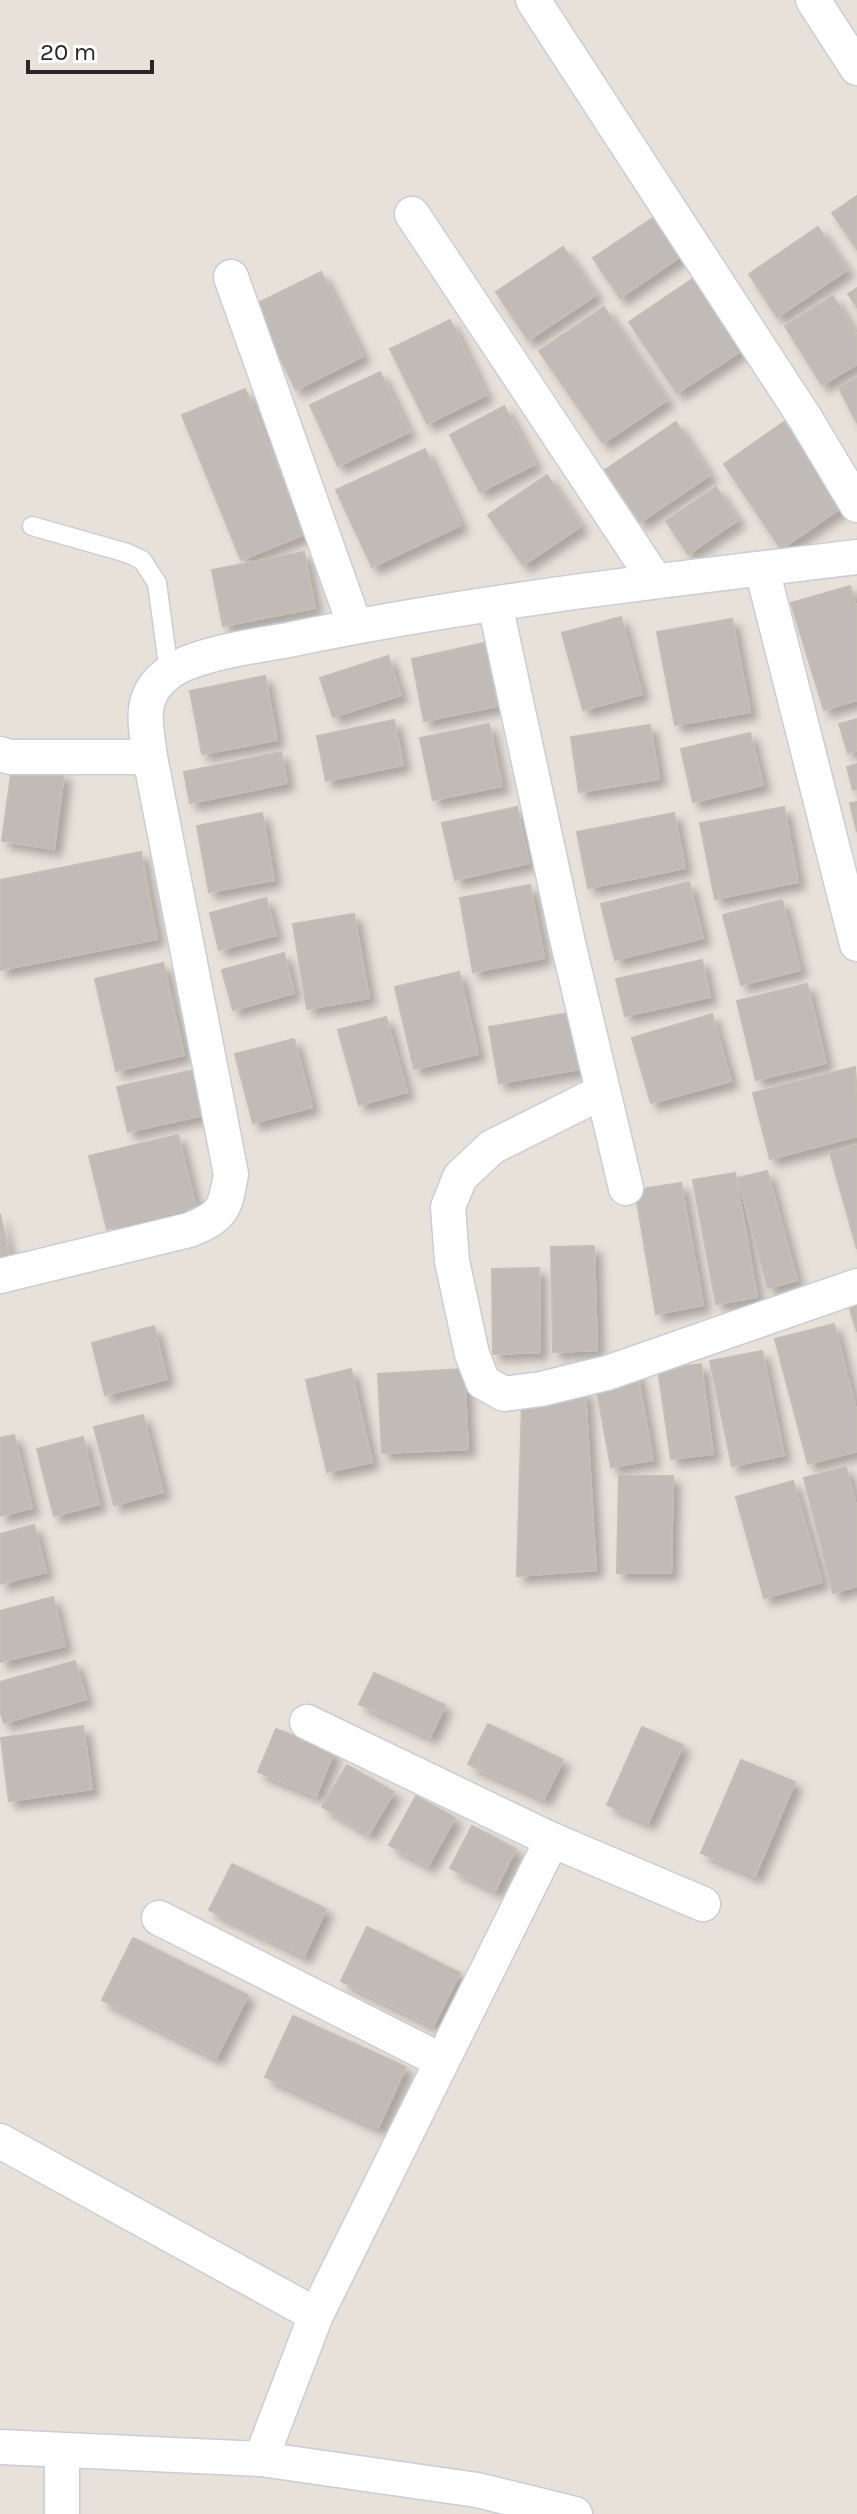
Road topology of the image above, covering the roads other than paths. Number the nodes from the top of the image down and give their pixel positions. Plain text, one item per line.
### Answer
1 (533, 0) edge
2 (813, 0) edge
3 (857, 68) edge
4 (412, 214) dead end
5 (231, 277) dead end
6 (857, 505) edge
7 (32, 526) dead end
8 (857, 557) edge
9 (762, 569) junction
10 (655, 580) junction
11 (495, 604) junction
12 (355, 626) junction
13 (169, 672) junction
14 (0, 754) edge
15 (150, 757) junction
16 (857, 944) edge
17 (602, 1092) junction
18 (626, 1188) dead end
19 (0, 1276) edge
20 (857, 1286) edge
21 (307, 1722) dead end
22 (552, 1840) junction
23 (703, 1904) dead end
24 (159, 1918) dead end
25 (442, 2061) junction
26 (0, 2141) edge
27 (316, 2315) junction
28 (0, 2447) edge
29 (62, 2451) junction
30 (261, 2459) junction
31 (569, 2513) edge
32 (62, 2514) edge

1 - 6 street
2 - 3 street
4 - 10 street
5 - 12 street
7 - 13 lane
8 - 9 street
9 - 10 street
9 - 16 street
10 - 11 street
11 - 12 street
11 - 17 street
12 - 13 street
13 - 15 street
14 - 15 street
15 - 19 street
17 - 18 street
17 - 20 street
21 - 22 street
22 - 23 street
22 - 25 street
24 - 25 street
25 - 27 street
26 - 27 street
27 - 30 street
28 - 29 street
29 - 30 street
29 - 32 street
30 - 31 street

